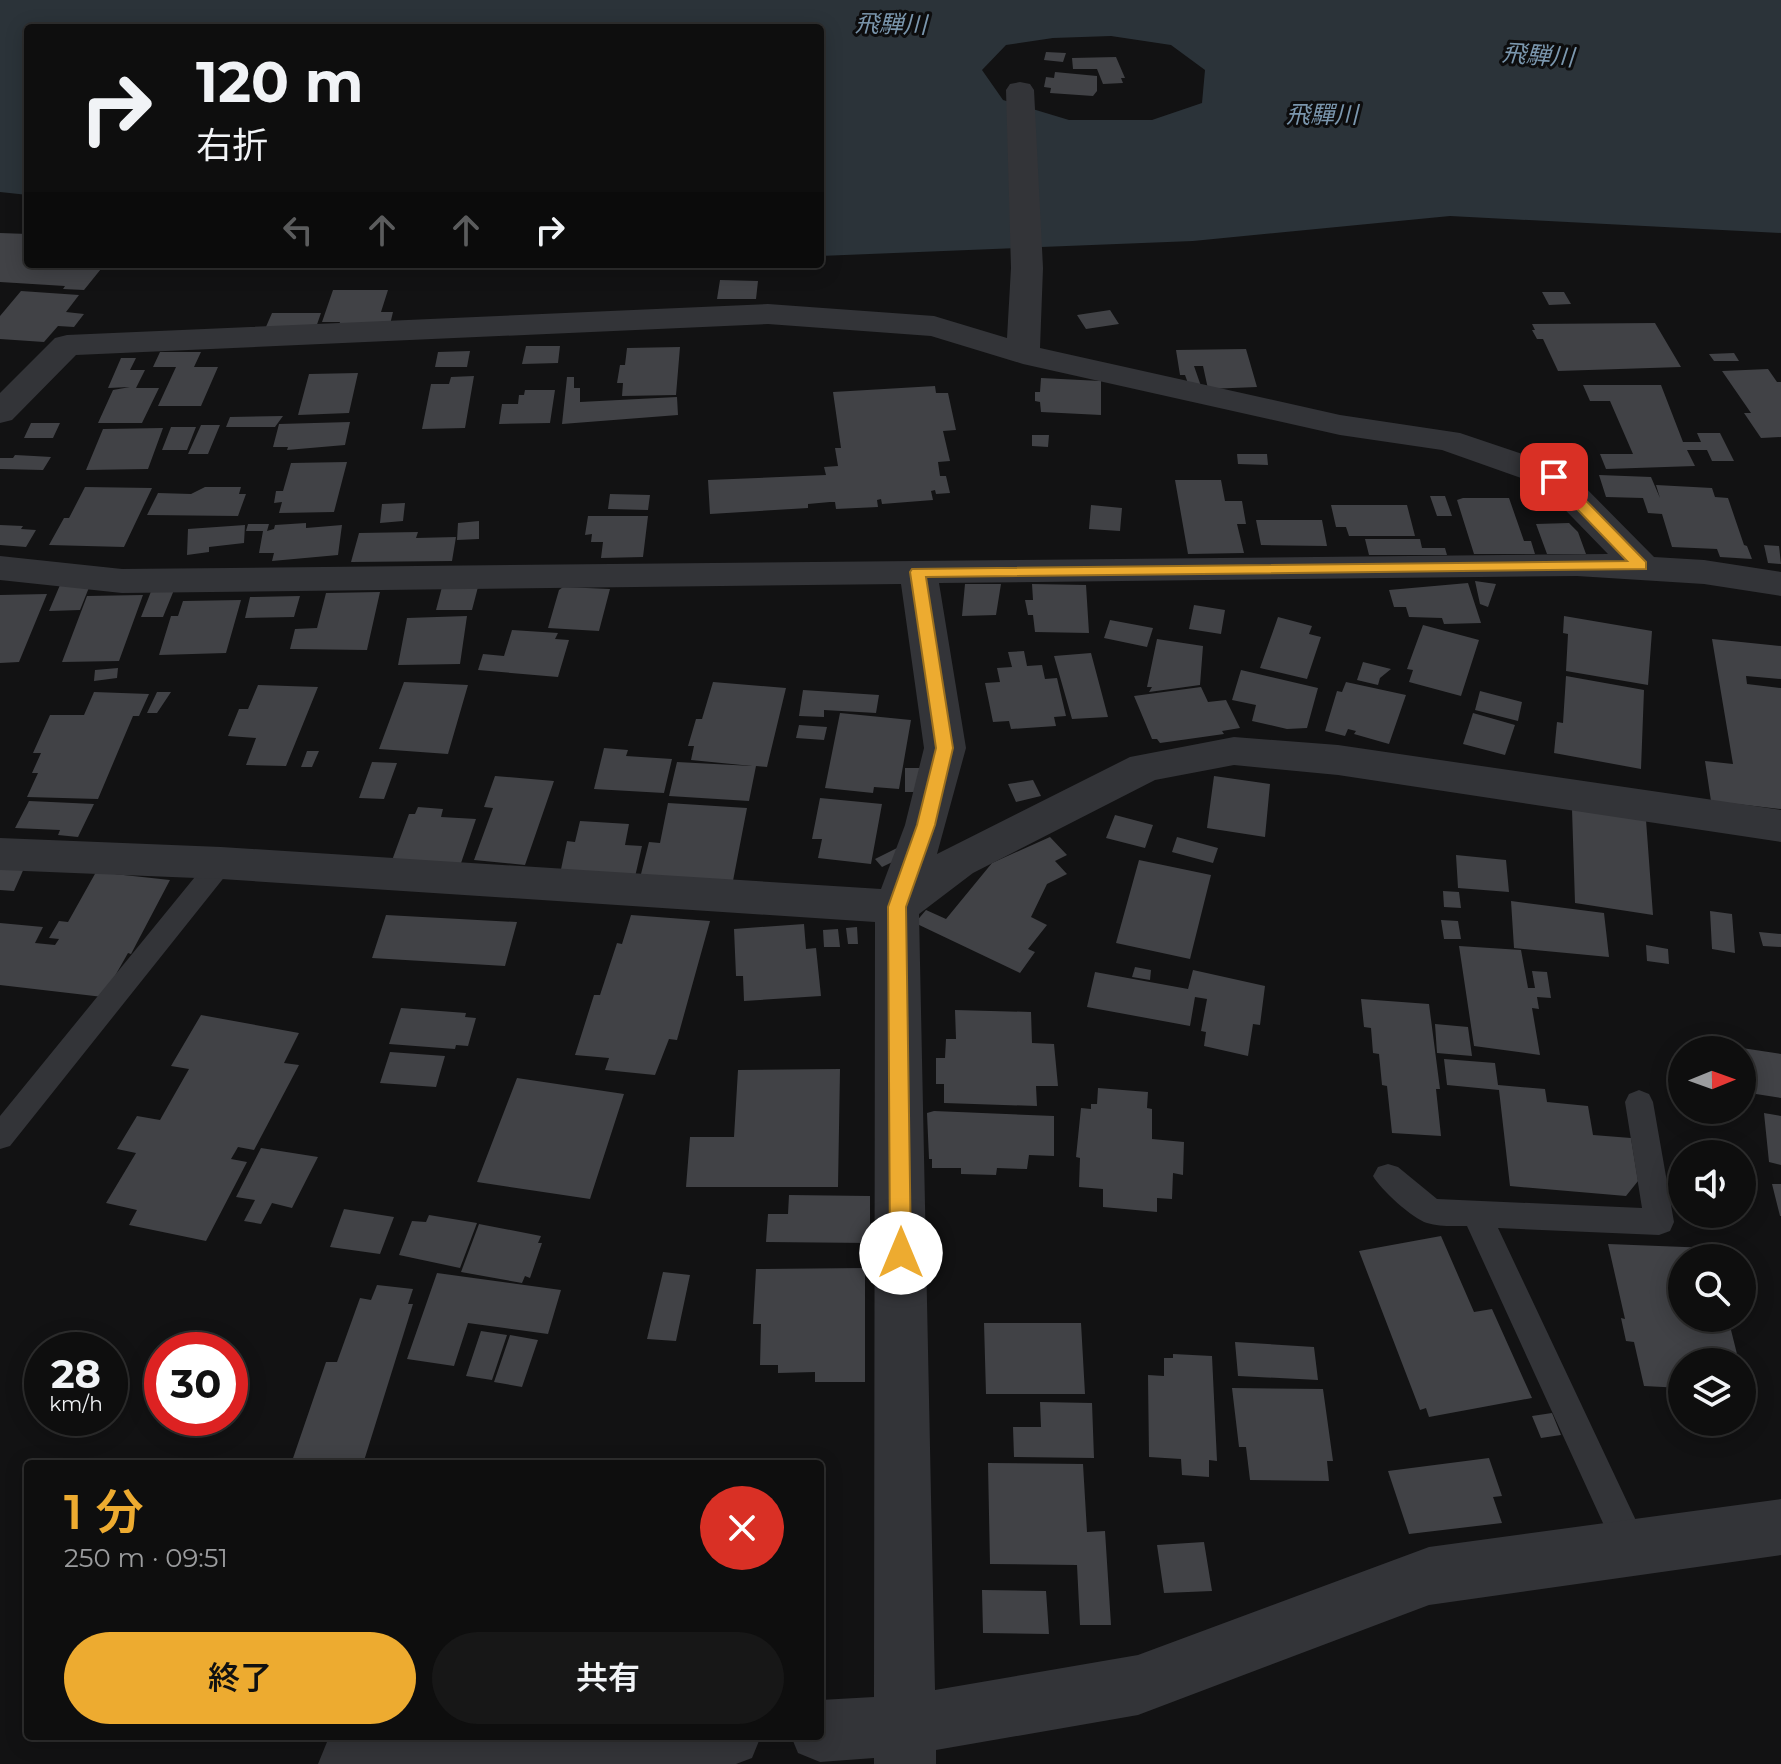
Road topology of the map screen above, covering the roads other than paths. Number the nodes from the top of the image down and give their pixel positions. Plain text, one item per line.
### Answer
1 (1020, 90) dead end
2 (1023, 354) junction
3 (0, 413) edge
4 (1641, 566) junction
5 (0, 568) edge
6 (918, 572) junction
7 (1781, 584) edge
8 (1781, 826) edge
9 (0, 854) edge
10 (221, 863) junction
11 (897, 907) junction
12 (1639, 1102) dead end
13 (0, 1137) edge
14 (1388, 1176) dead end
15 (1476, 1214) junction
16 (1781, 1527) edge
17 (1631, 1546) junction
18 (824, 1732) edge
19 (665, 1740) edge
20 (905, 1745) edge
21 (349, 1764) edge

1 - 2 street
2 - 3 street
2 - 4 street
4 - 6 street
4 - 7 street
5 - 6 street
6 - 11 street
8 - 11 street
9 - 10 street
10 - 11 street
10 - 13 lane
11 - 20 street
12 - 15 lane
14 - 15 lane
15 - 17 lane
16 - 17 street
17 - 20 street
18 - 20 street
19 - 21 street

